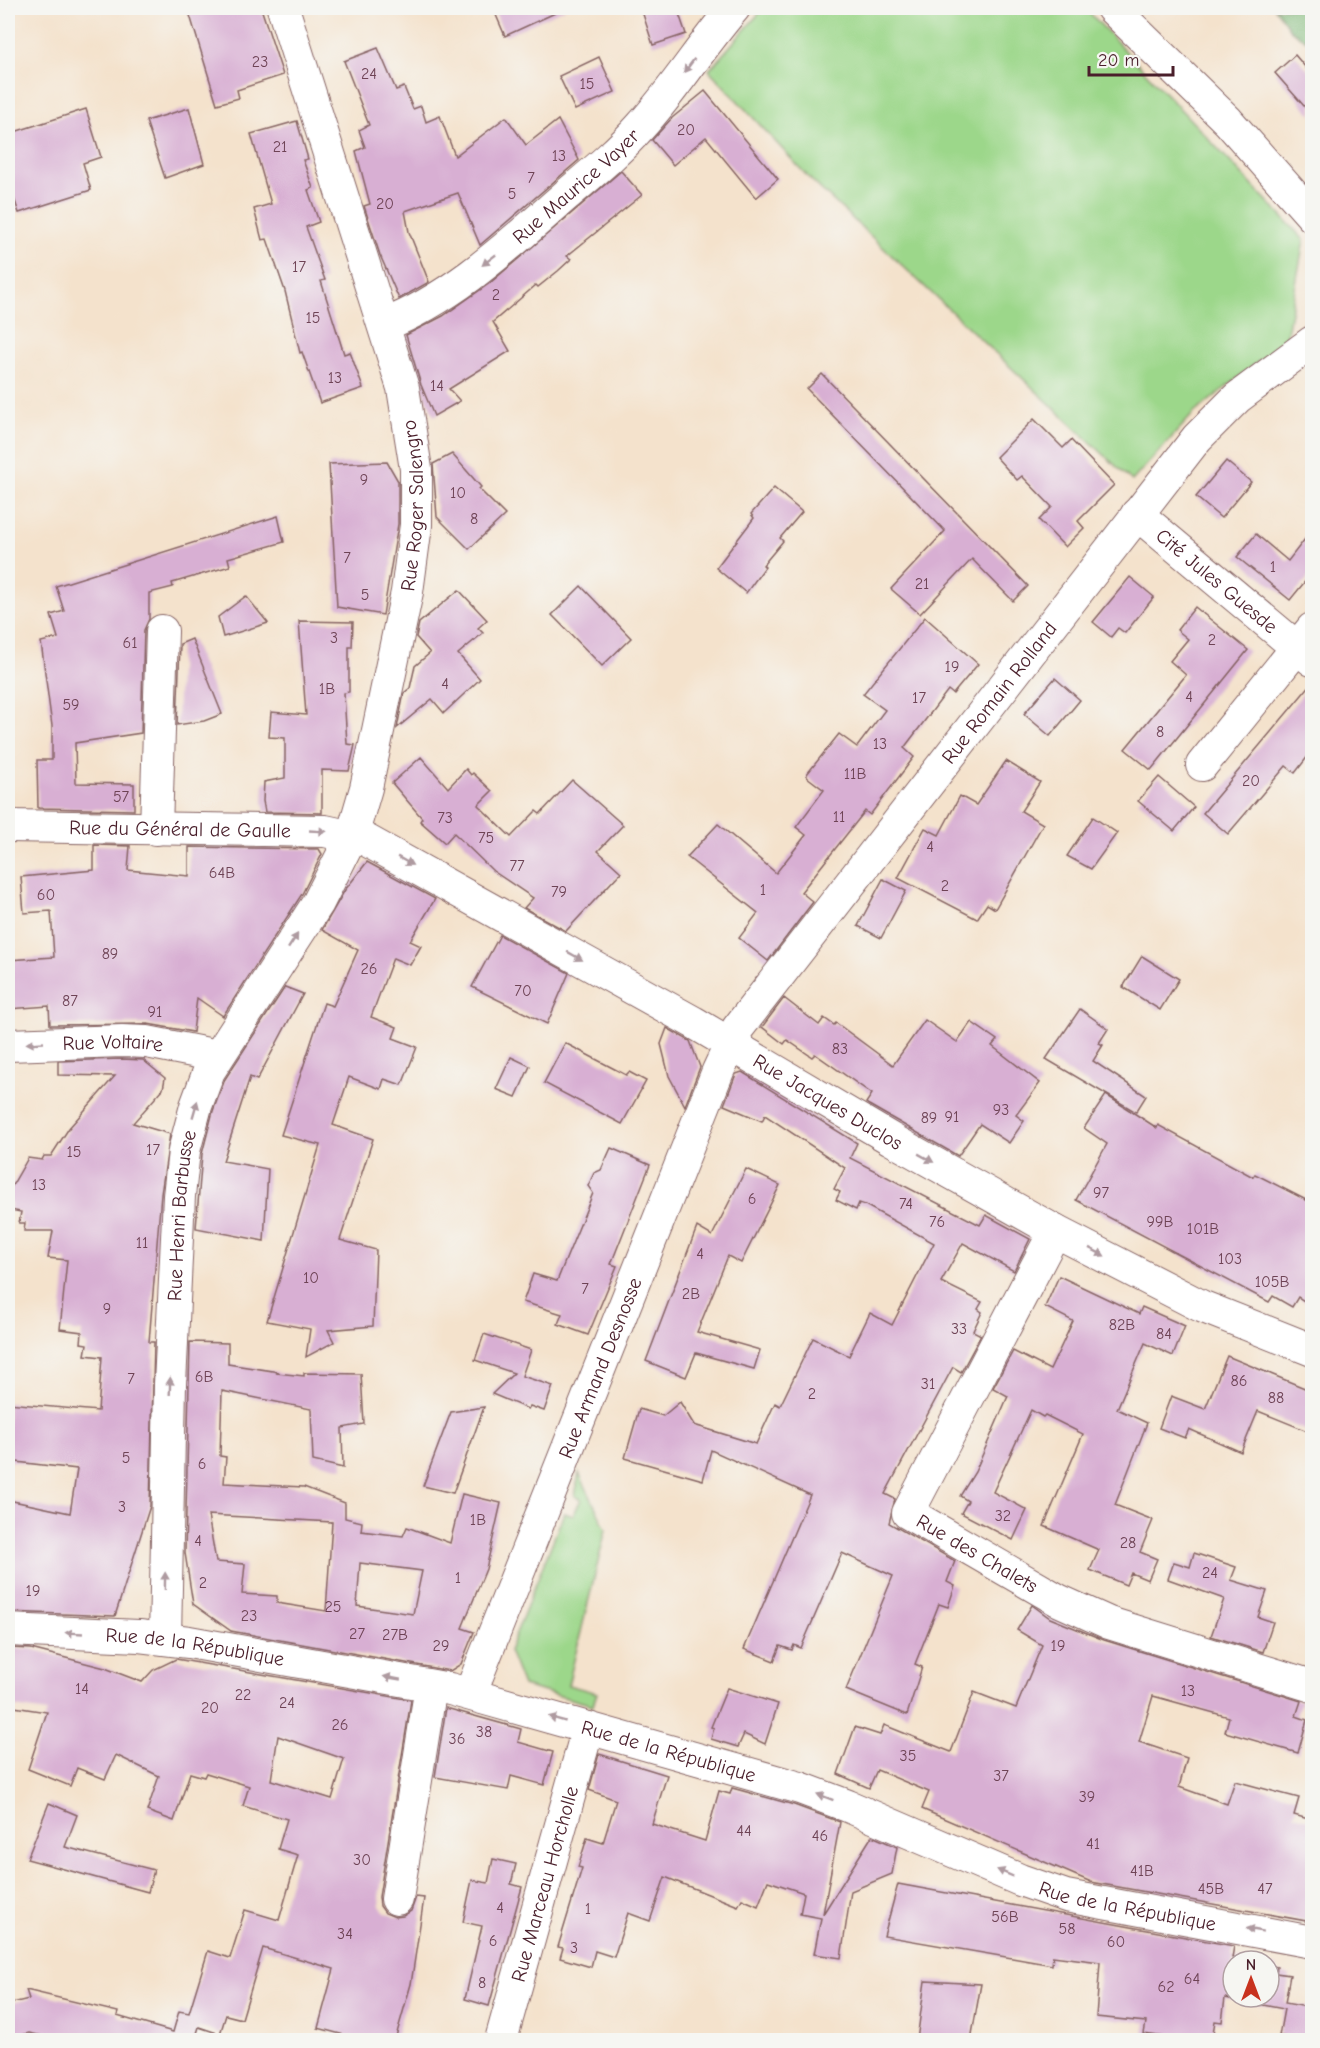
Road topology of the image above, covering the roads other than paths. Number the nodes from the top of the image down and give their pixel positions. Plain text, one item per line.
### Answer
1 (283, 8) edge
2 (1112, 8) edge
3 (726, 12) edge
4 (1312, 216) edge
5 (384, 326) junction
6 (1305, 351) edge
7 (1137, 514) junction
8 (162, 630) dead end
9 (1307, 645) edge
10 (1202, 765) dead end
11 (8, 826) edge
12 (156, 829) junction
13 (352, 836) junction
14 (730, 1043) junction
15 (8, 1045) edge
16 (218, 1056) junction
17 (1054, 1231) junction
18 (1312, 1350) edge
19 (8, 1630) edge
20 (165, 1639) junction
21 (431, 1686) junction
22 (1312, 1686) edge
23 (470, 1694) junction
24 (588, 1728) junction
25 (397, 1899) dead end
26 (1312, 1942) edge
27 (501, 2040) edge

1 - 5 street, Rue Roger Salengro
2 - 4 street
3 -> 5 street, Rue Maurice Vayer
5 - 13 street, Rue Roger Salengro
6 - 7 street, Rue Romain Rolland
7 - 9 street, Cité Jules Guesde
7 - 14 street, Rue Romain Rolland
8 - 12 street
9 - 10 street, Cité Jules Guesde
11 - 12 street, Rue du Général de Gaulle
12 -> 13 street, Rue du Général de Gaulle
13 -> 14 street, Rue Jacques Duclos
16 -> 13 street, Rue Henri Barbusse
14 -> 17 street, Rue Jacques Duclos
14 - 23 street, Rue Armand Desnosse
16 -> 15 street, Rue Voltaire
20 -> 16 street, Rue Henri Barbusse
17 -> 18 street, Rue Jacques Duclos
17 - 22 street, Rue des Chalets
20 -> 19 street, Rue de la République
21 -> 20 street, Rue de la République
21 - 23 street, Rue de la République
21 - 25 street
24 -> 23 street, Rue de la République
26 -> 24 street, Rue de la République
24 - 27 street, Rue Marceau Horcholle

